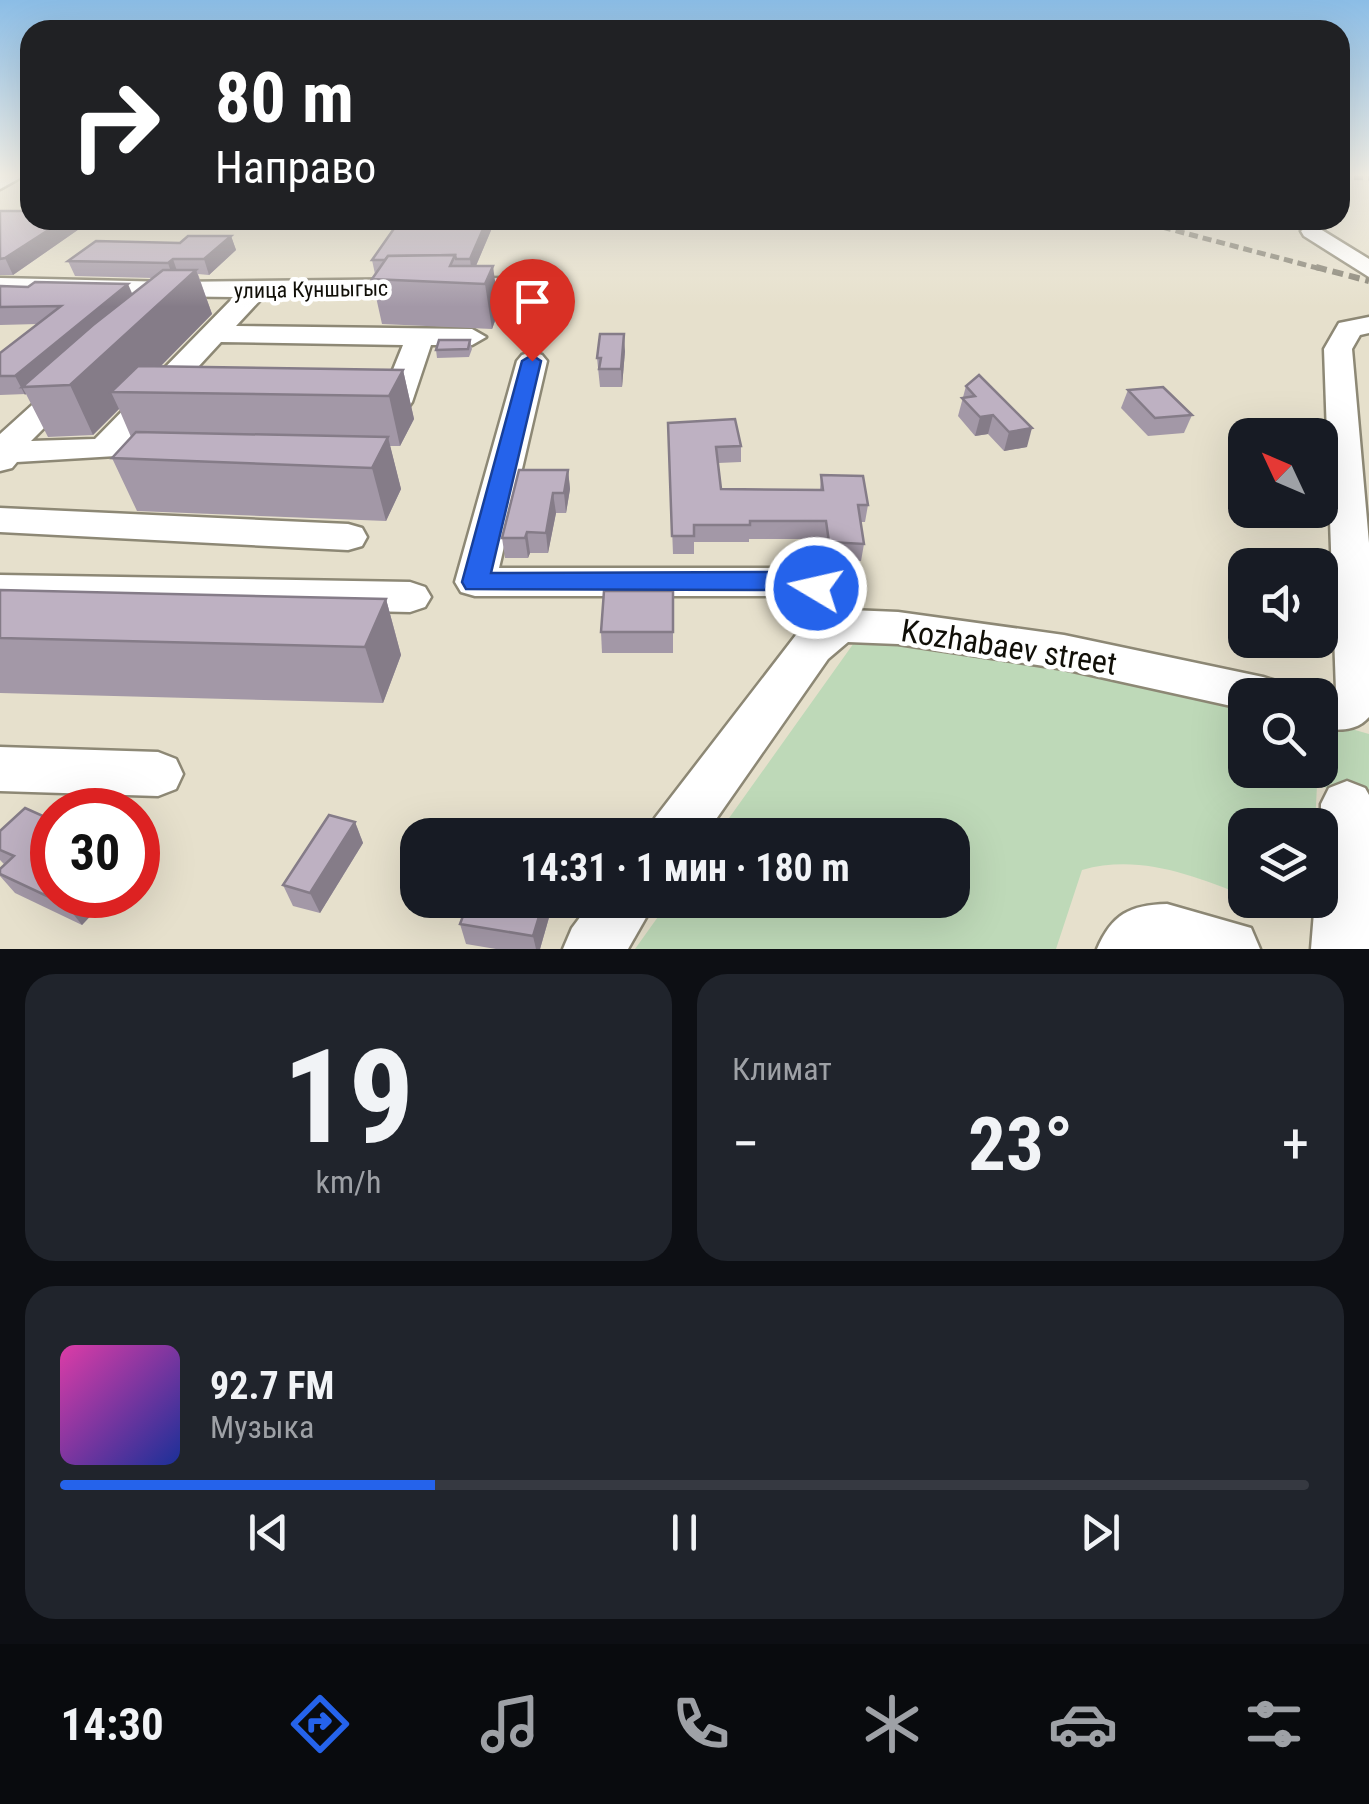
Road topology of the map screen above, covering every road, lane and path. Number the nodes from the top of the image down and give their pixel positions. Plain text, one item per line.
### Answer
1 (1312, 231) dead end
2 (1369, 270) edge
3 (0, 286) edge
4 (511, 286) dead end
5 (386, 288) junction
6 (172, 290) junction
7 (255, 290) junction
8 (143, 317) edge
9 (1369, 325) edge
10 (217, 334) junction
11 (354, 336) junction
12 (420, 337) junction
13 (472, 337) edge
14 (100, 358) edge
15 (532, 361) dead end
16 (152, 398) junction
17 (190, 398) edge
18 (340, 401) edge
19 (0, 452) edge
20 (0, 465) edge
21 (0, 520) edge
22 (348, 537) dead end
23 (0, 589) edge
24 (410, 597) dead end
25 (835, 629) junction
26 (1228, 686) edge
27 (1338, 711) edge
28 (0, 768) edge
29 (158, 774) dead end
30 (1348, 804) dead end
31 (686, 818) edge
32 (615, 918) edge
33 (592, 949) edge
34 (1126, 949) edge
35 (1230, 949) edge
36 (1340, 949) edge

1 - 2 street
3 - 6 street, улица Куншыгыс
4 - 5 street, улица Куншыгыс
5 - 7 street, улица Куншыгыс
5 - 11 street
6 - 7 street, улица Куншыгыс
6 - 8 street
7 - 10 street
9 - 27 street
10 - 11 street
10 - 16 street
11 - 12 street
12 - 13 street
12 - 18 street
14 - 19 street
15 - 25 street
16 - 17 street
16 - 19 street
19 - 20 street
21 - 22 street
23 - 24 street
25 - 26 street, Kozhabaev street
25 - 31 street
28 - 29 street
30 - 36 street
32 - 33 street
34 - 35 street

